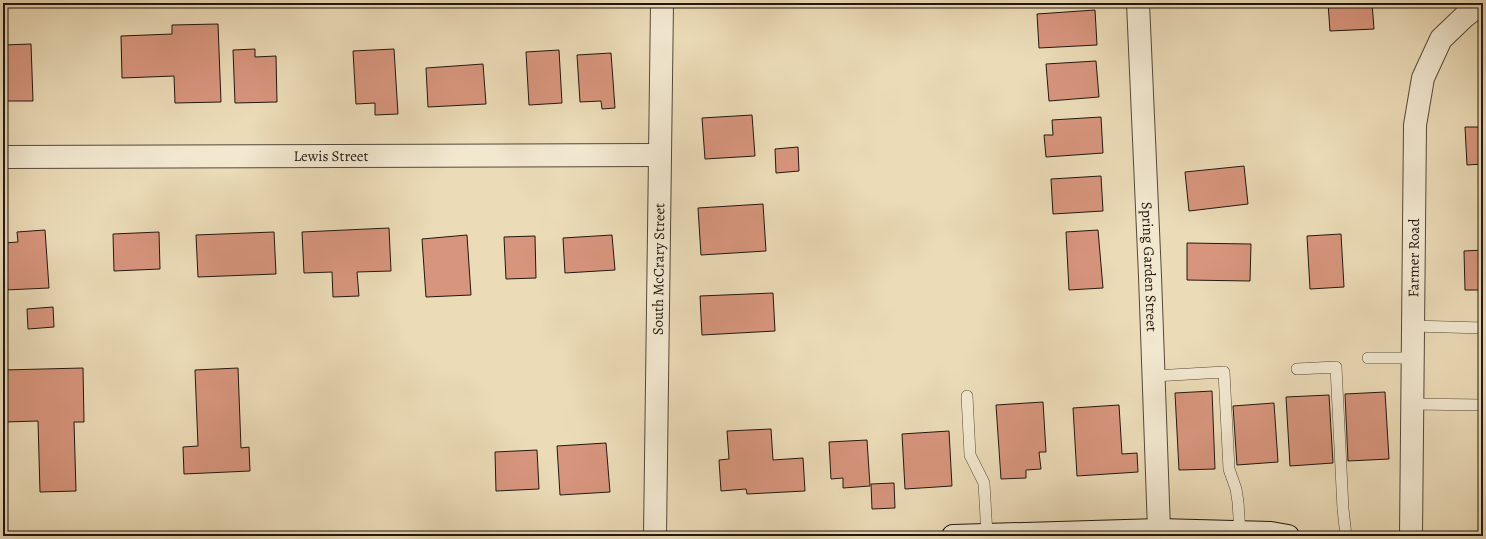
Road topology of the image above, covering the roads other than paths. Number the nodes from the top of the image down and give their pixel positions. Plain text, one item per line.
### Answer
1 (662, 3) edge
2 (1138, 3) edge
3 (1482, 3) edge
4 (659, 155) junction
5 (3, 157) edge
6 (1413, 326) junction
7 (1483, 328) edge
8 (1368, 358) dead end
9 (1413, 358) junction
10 (1297, 369) dead end
11 (1154, 376) junction
12 (968, 396) dead end
13 (1412, 404) junction
14 (1483, 405) edge
15 (1159, 530) junction
16 (1240, 533) junction
17 (986, 535) junction
18 (1023, 535) edge
19 (655, 536) edge
20 (953, 536) edge
21 (1288, 536) edge
22 (1346, 536) edge
23 (1412, 536) edge

1 - 4 street, South McCrary Street
2 - 11 street, Spring Garden Street
3 - 6 street, Farmer Road
4 - 5 street, Lewis Street
4 - 19 street, South McCrary Street
6 - 7 lane
6 - 9 street, Farmer Road
8 - 9 lane
9 - 13 street, Farmer Road
10 - 22 lane
11 - 15 street, Spring Garden Street
11 - 16 lane
12 - 17 lane
13 - 14 lane
13 - 23 street, Farmer Road
15 - 16 street
15 - 18 street
16 - 21 street
17 - 18 street
17 - 20 street

